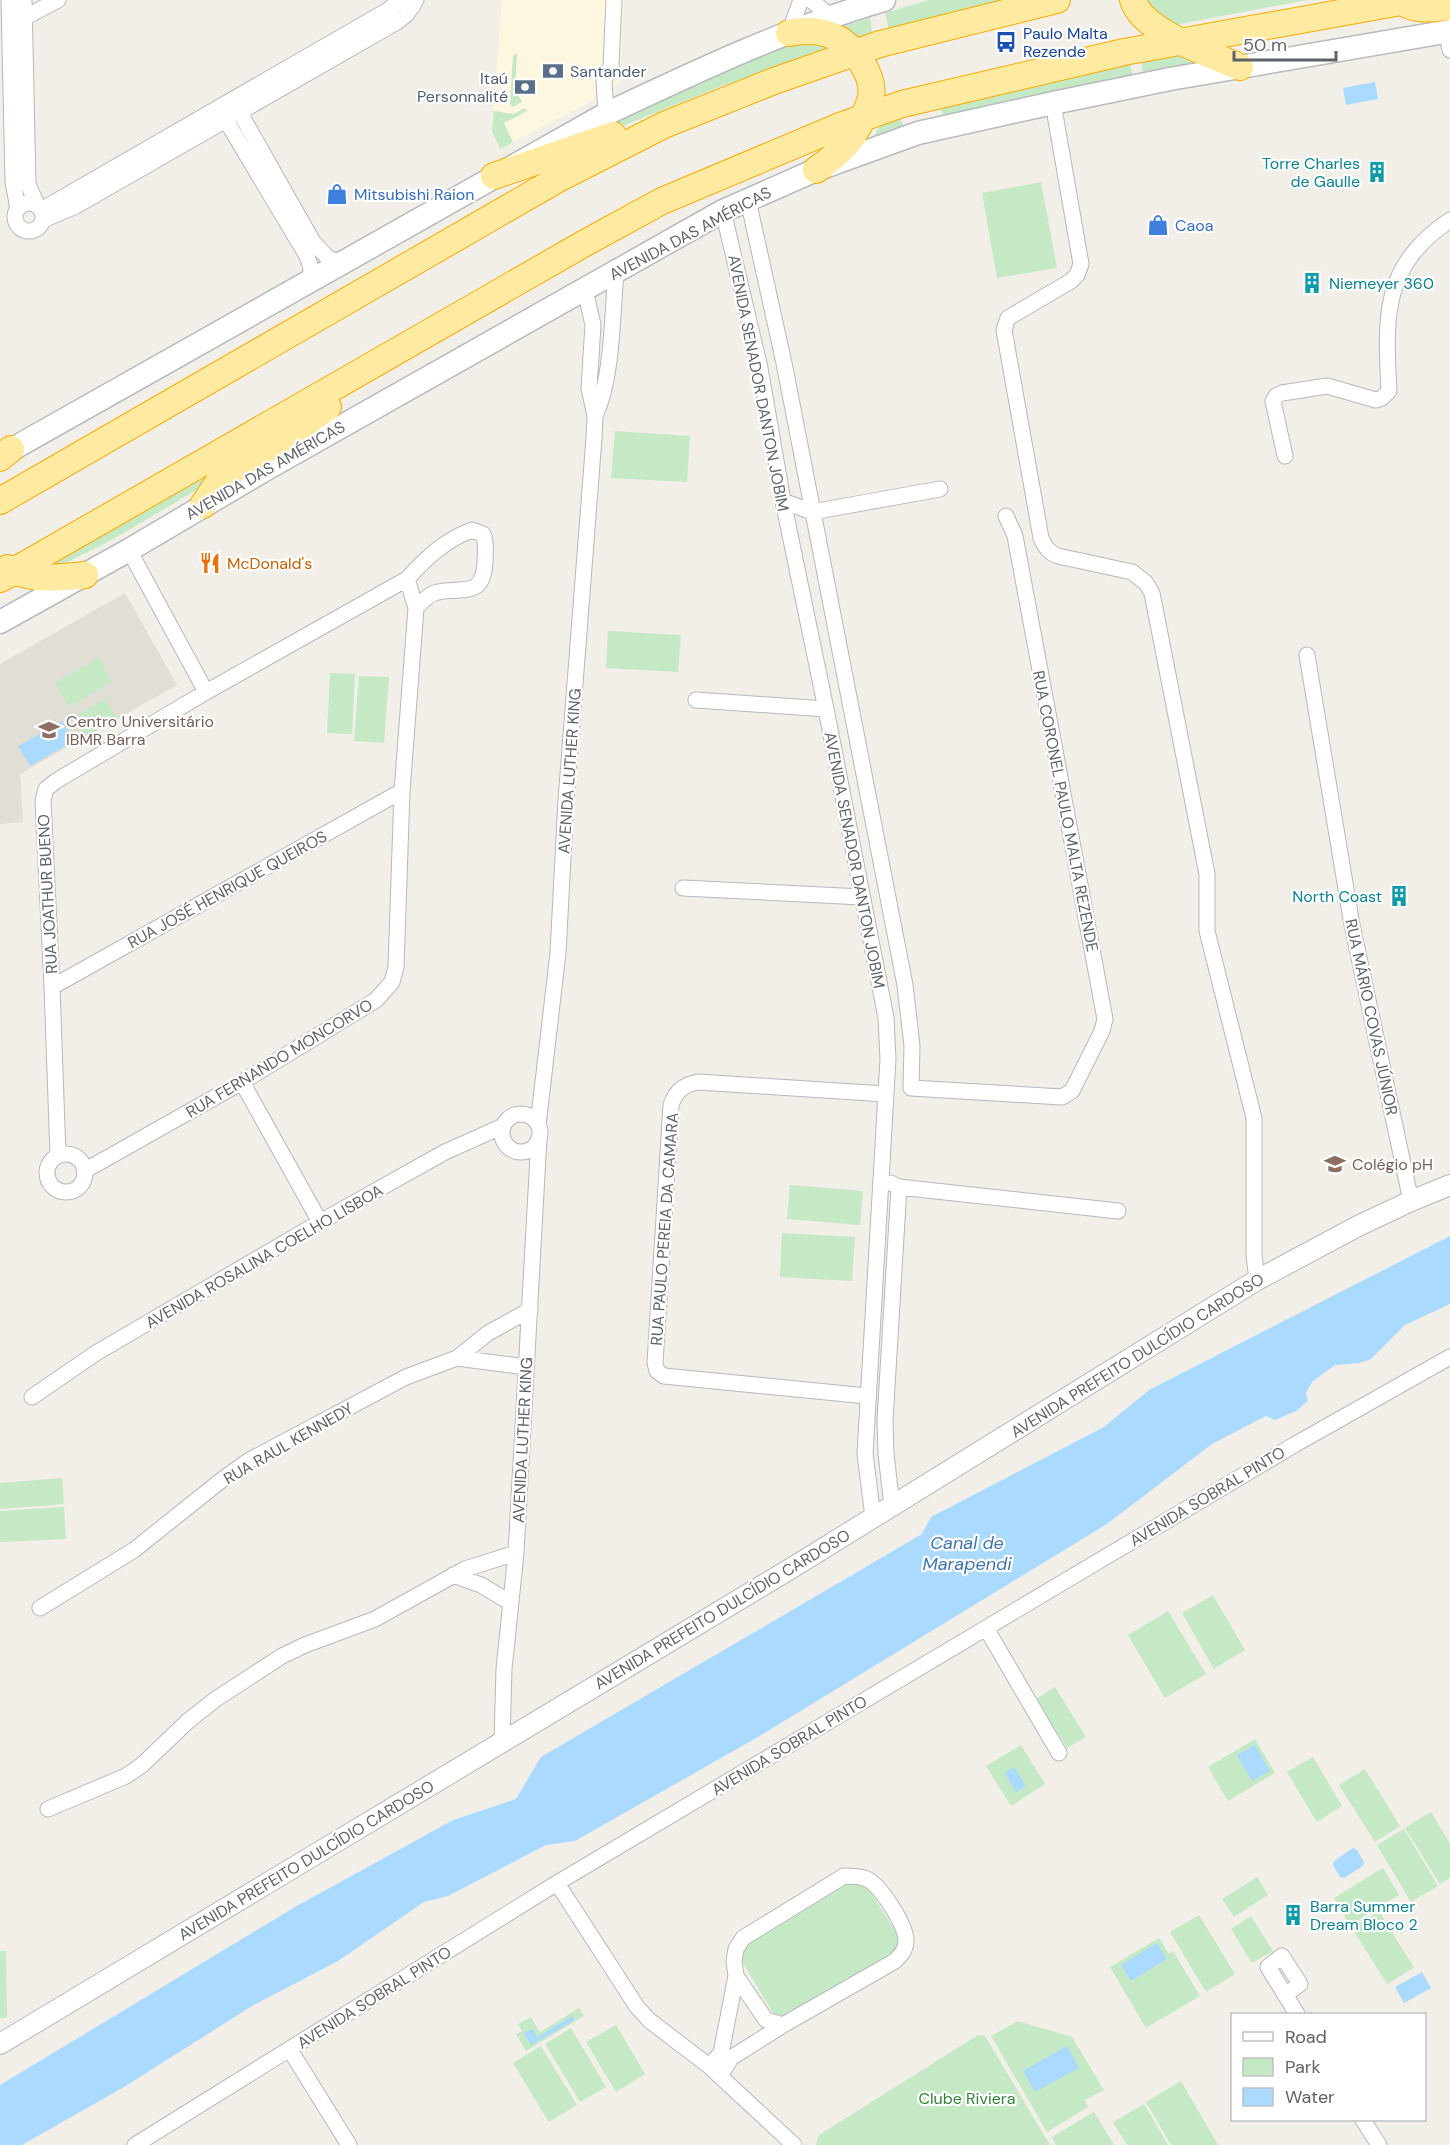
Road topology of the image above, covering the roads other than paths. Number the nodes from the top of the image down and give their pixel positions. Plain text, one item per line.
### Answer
1 (9, 0) edge
2 (24, 0) edge
3 (58, 0) edge
4 (614, 0) edge
5 (801, 0) edge
6 (811, 0) edge
7 (884, 0) edge
8 (1057, 0) edge
9 (1133, 0) edge
10 (1407, 1) edge
11 (410, 2) edge
12 (1450, 7) edge
13 (831, 17) junction
14 (25, 18) junction
15 (9, 24) junction
16 (789, 33) junction
17 (1449, 38) edge
18 (1181, 41) junction
19 (854, 53) junction
20 (1240, 67) junction
21 (774, 81) junction
22 (1053, 103) junction
23 (229, 109) junction
24 (606, 114) junction
25 (864, 116) junction
26 (816, 170) junction
27 (494, 176) junction
28 (748, 200) junction
29 (18, 209) junction
30 (723, 211) junction
31 (40, 212) junction
32 (1450, 220) edge
33 (759, 244) junction
34 (733, 251) junction
35 (341, 263) junction
36 (616, 272) junction
37 (310, 281) junction
38 (585, 290) junction
39 (393, 353) junction
40 (787, 386) junction
41 (764, 389) junction
42 (595, 416) junction
43 (4, 454) edge
44 (1285, 456) dead end
45 (940, 489) dead end
46 (0, 501) edge
47 (783, 501) junction
48 (203, 505) junction
49 (812, 512) junction
50 (1006, 516) dead end
51 (129, 550) junction
52 (5, 571) edge
53 (85, 575) junction
54 (407, 579) junction
55 (416, 608) junction
56 (0, 622) edge
57 (1307, 655) dead end
58 (206, 692) junction
59 (696, 700) dead end
60 (826, 709) junction
61 (402, 791) junction
62 (872, 812) junction
63 (846, 816) junction
64 (683, 888) dead end
65 (862, 897) junction
66 (905, 984) junction
67 (52, 987) junction
68 (880, 989) junction
69 (242, 1082) junction
70 (911, 1088) joint
71 (885, 1094) junction
72 (503, 1126) junction
73 (538, 1131) junction
74 (58, 1155) junction
75 (84, 1171) junction
76 (880, 1178) junction
77 (1450, 1185) edge
78 (899, 1187) junction
79 (61, 1191) joint
80 (1411, 1201) junction
81 (1118, 1211) dead end
82 (320, 1222) junction
83 (1257, 1280) junction
84 (530, 1311) junction
85 (1450, 1357) edge
86 (457, 1358) junction
87 (526, 1368) junction
88 (867, 1396) junction
89 (32, 1397) dead end
90 (892, 1506) junction
91 (873, 1517) junction
92 (516, 1553) junction
93 (453, 1575) junction
94 (511, 1603) junction
95 (40, 1608) dead end
96 (986, 1628) junction
97 (502, 1743) junction
98 (1059, 1753) dead end
99 (48, 1809) dead end
100 (557, 1883) junction
101 (736, 1976) junction
102 (1285, 1995) dead end
103 (1296, 2013) edge
104 (783, 2025) junction
105 (0, 2044) edge
106 (290, 2050) junction
107 (715, 2071) junction
108 (1364, 2121) edge
109 (135, 2145) edge
110 (349, 2145) edge
111 (794, 2145) edge
112 (1379, 2145) edge

1 - 15 street
2 - 14 street
3 - 14 street
4 - 24 street
5 - 16 street
6 - 13 street
7 - 13 main road
8 - 19 highway
9 - 18 highway
10 - 12 highway
10 - 18 highway, AVENIDA DAS AMÉRICAS
11 - 23 street
13 - 16 main road
14 - 15 street
14 - 31 street
15 - 29 street
16 - 19 highway
16 - 24 main road
17 - 20 main road, AVENIDA DAS AMÉRICAS
18 - 20 highway
18 - 25 highway, AVENIDA DAS AMÉRICAS
19 - 21 highway
19 - 25 highway
20 - 22 main road, AVENIDA DAS AMÉRICAS
21 - 27 highway
21 - 46 highway
22 - 26 main road, AVENIDA DAS AMÉRICAS
22 - 83 street
23 - 31 street
23 - 35 street
23 - 37 street
24 - 27 main road
25 - 26 highway
25 - 39 highway, AVENIDA DAS AMÉRICAS
26 - 28 main road, AVENIDA DAS AMÉRICAS
27 - 35 main road
28 - 30 main road, AVENIDA DAS AMÉRICAS
28 - 33 street, AVENIDA SENADOR DANTON JOBIM
29 - 31 street
29 - 31 street
30 - 34 street, AVENIDA SENADOR DANTON JOBIM
30 - 36 main road, AVENIDA DAS AMÉRICAS
32 - 44 street
33 - 34 street
33 - 40 street, AVENIDA SENADOR DANTON JOBIM
34 - 41 street, AVENIDA SENADOR DANTON JOBIM
35 - 37 main road
36 - 38 main road, AVENIDA DAS AMÉRICAS
36 - 42 street, AVENIDA LUTHER KING
37 - 43 main road
38 - 42 street, AVENIDA LUTHER KING
38 - 48 main road, AVENIDA DAS AMÉRICAS
39 - 48 highway
39 - 52 highway, AVENIDA DAS AMÉRICAS
40 - 41 street
40 - 49 street, AVENIDA SENADOR DANTON JOBIM
41 - 47 street, AVENIDA SENADOR DANTON JOBIM
42 - 73 street, AVENIDA LUTHER KING
45 - 49 street
47 - 49 street
47 - 60 street, AVENIDA SENADOR DANTON JOBIM
48 - 51 main road, AVENIDA DAS AMÉRICAS
49 - 62 street, AVENIDA SENADOR DANTON JOBIM
50 - 70 street, RUA CORONEL PAULO MALTA REZENDE
51 - 53 main road, AVENIDA DAS AMÉRICAS
51 - 58 street
52 - 53 highway
53 - 56 main road, AVENIDA DAS AMÉRICAS
54 - 55 street, RUA FERNANDO MONCORVO
54 - 55 street
54 - 58 street, RUA JOATHUR BUENO
55 - 61 street, RUA FERNANDO MONCORVO
57 - 80 street, RUA MÁRIO COVAS JÚNIOR
58 - 67 street, RUA JOATHUR BUENO
59 - 60 street
60 - 63 street, AVENIDA SENADOR DANTON JOBIM
61 - 67 street, RUA JOSÉ HENRIQUE QUEIROS
61 - 69 street, RUA FERNANDO MONCORVO
62 - 63 street
62 - 66 street, AVENIDA SENADOR DANTON JOBIM
63 - 65 street, AVENIDA SENADOR DANTON JOBIM
64 - 65 street
65 - 68 street, AVENIDA SENADOR DANTON JOBIM
66 - 68 street
66 - 70 street, AVENIDA SENADOR DANTON JOBIM
67 - 74 street, RUA JOATHUR BUENO
68 - 71 street, AVENIDA SENADOR DANTON JOBIM
69 - 75 street, RUA FERNANDO MONCORVO
69 - 82 street
71 - 76 street, AVENIDA SENADOR DANTON JOBIM
71 - 88 street, RUA PAULO PEREIA DA CAMARA
72 - 73 street
72 - 73 street
72 - 82 street, AVENIDA ROSALINA COELHO LISBOA
73 - 84 street, AVENIDA LUTHER KING
74 - 75 street
74 - 79 street, RUA JOATHUR BUENO
75 - 79 street, RUA FERNANDO MONCORVO
76 - 78 street
76 - 88 street, AVENIDA SENADOR DANTON JOBIM
77 - 80 street, AVENIDA PREFEITO DULCÍDIO CARDOSO
78 - 81 street
78 - 90 street
80 - 83 street, AVENIDA PREFEITO DULCÍDIO CARDOSO
82 - 89 street, AVENIDA ROSALINA COELHO LISBOA
83 - 90 street, AVENIDA PREFEITO DULCÍDIO CARDOSO
84 - 86 street, RUA RAUL KENNEDY
84 - 87 street, AVENIDA LUTHER KING
85 - 96 street, AVENIDA SOBRAL PINTO
86 - 87 street, RUA RAUL KENNEDY
86 - 95 street, RUA RAUL KENNEDY
87 - 92 street, AVENIDA LUTHER KING
88 - 91 street, AVENIDA SENADOR DANTON JOBIM
90 - 91 street, AVENIDA PREFEITO DULCÍDIO CARDOSO
91 - 97 street, AVENIDA PREFEITO DULCÍDIO CARDOSO
92 - 93 street
92 - 94 street, AVENIDA LUTHER KING
93 - 94 street
93 - 99 street
94 - 97 street, AVENIDA LUTHER KING
96 - 98 street
96 - 100 street, AVENIDA SOBRAL PINTO
97 - 105 street, AVENIDA PREFEITO DULCÍDIO CARDOSO
100 - 106 street, AVENIDA SOBRAL PINTO
100 - 107 street
101 - 104 street
101 - 104 street
101 - 107 street
102 - 103 street
104 - 107 street
106 - 109 street, AVENIDA SOBRAL PINTO
106 - 110 street
107 - 111 street
108 - 112 street

